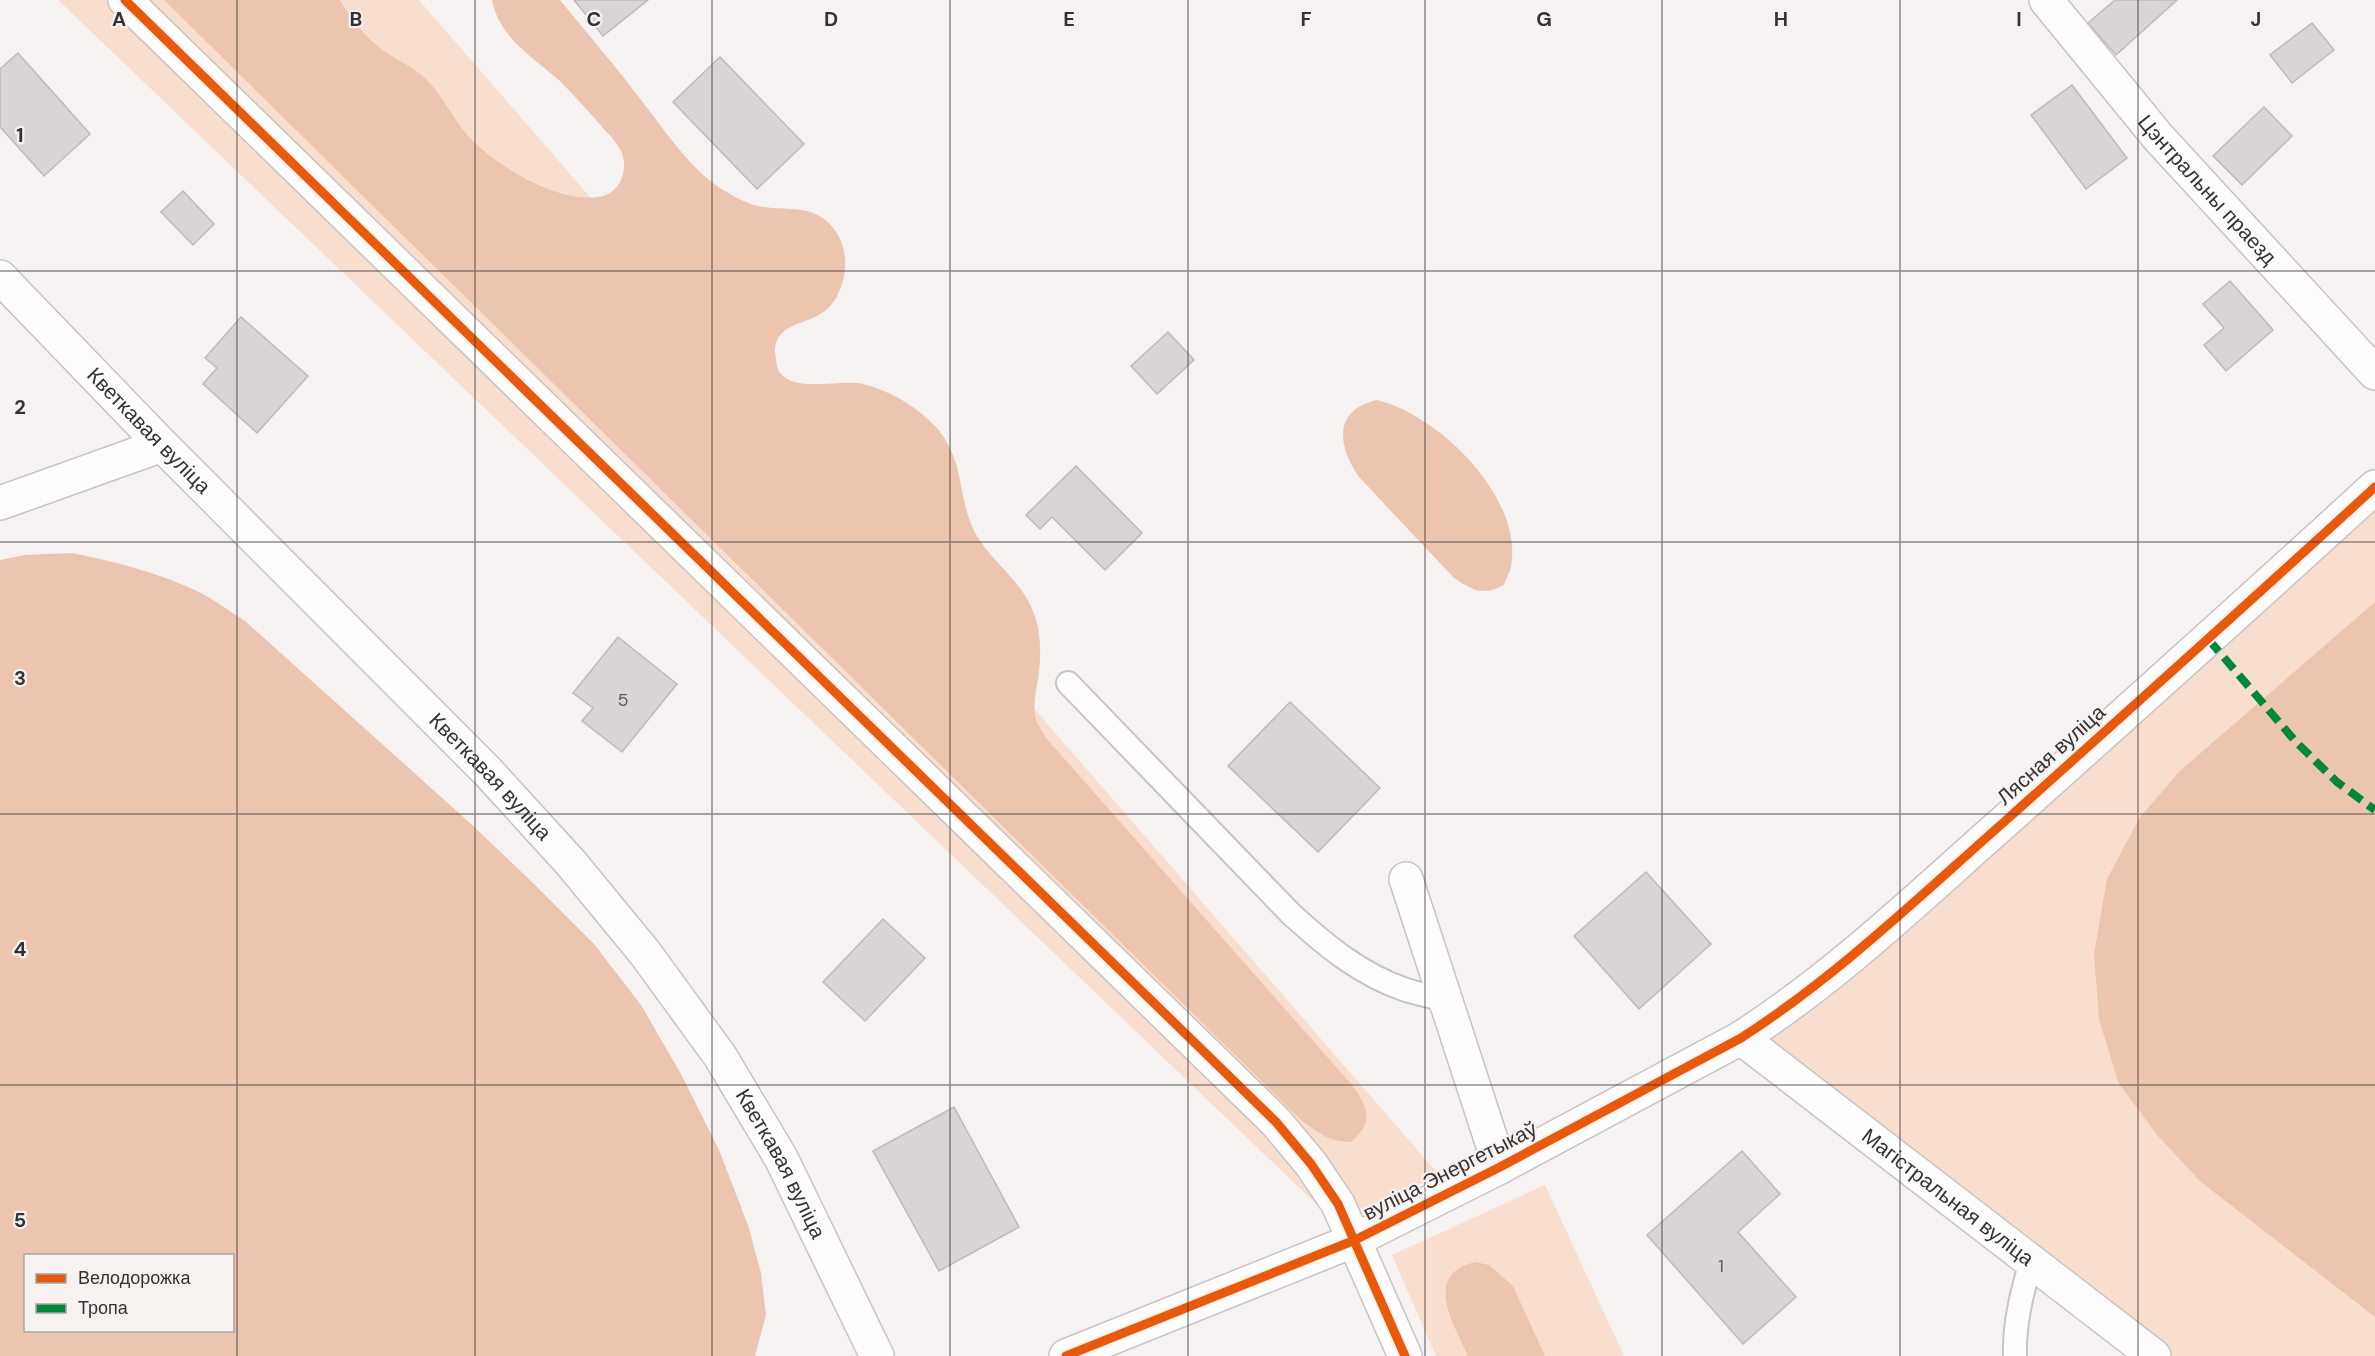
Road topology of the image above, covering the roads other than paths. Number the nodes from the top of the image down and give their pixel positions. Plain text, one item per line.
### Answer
1 (125, 0) edge
2 (2046, 0) edge
3 (0, 277) edge
4 (2375, 373) edge
5 (162, 445) junction
6 (2375, 487) edge
7 (0, 503) edge
8 (1068, 683) dead end
9 (1406, 879) dead end
10 (1446, 1000) junction
11 (1741, 1038) junction
12 (1500, 1167) junction
13 (1355, 1239) junction
14 (2031, 1262) junction
15 (877, 1356) edge
16 (1066, 1356) edge
17 (1405, 1356) edge
18 (2015, 1356) edge
19 (2154, 1356) edge

1 - 13 street
2 - 4 street, Цэнтральны праезд
3 - 5 street, Кветкавая вуліца
5 - 7 street
5 - 15 street, Кветкавая вуліца
6 - 11 street, Лясная вуліца
8 - 10 lane
9 - 10 street
10 - 12 street
11 - 12 street, вуліца Энергетыкаў
11 - 14 street, Магістральная вуліца
12 - 13 street, вуліца Энергетыкаў
13 - 16 street, вуліца Энергетыкаў
13 - 17 street
14 - 18 lane
14 - 19 street, Магістральная вуліца

